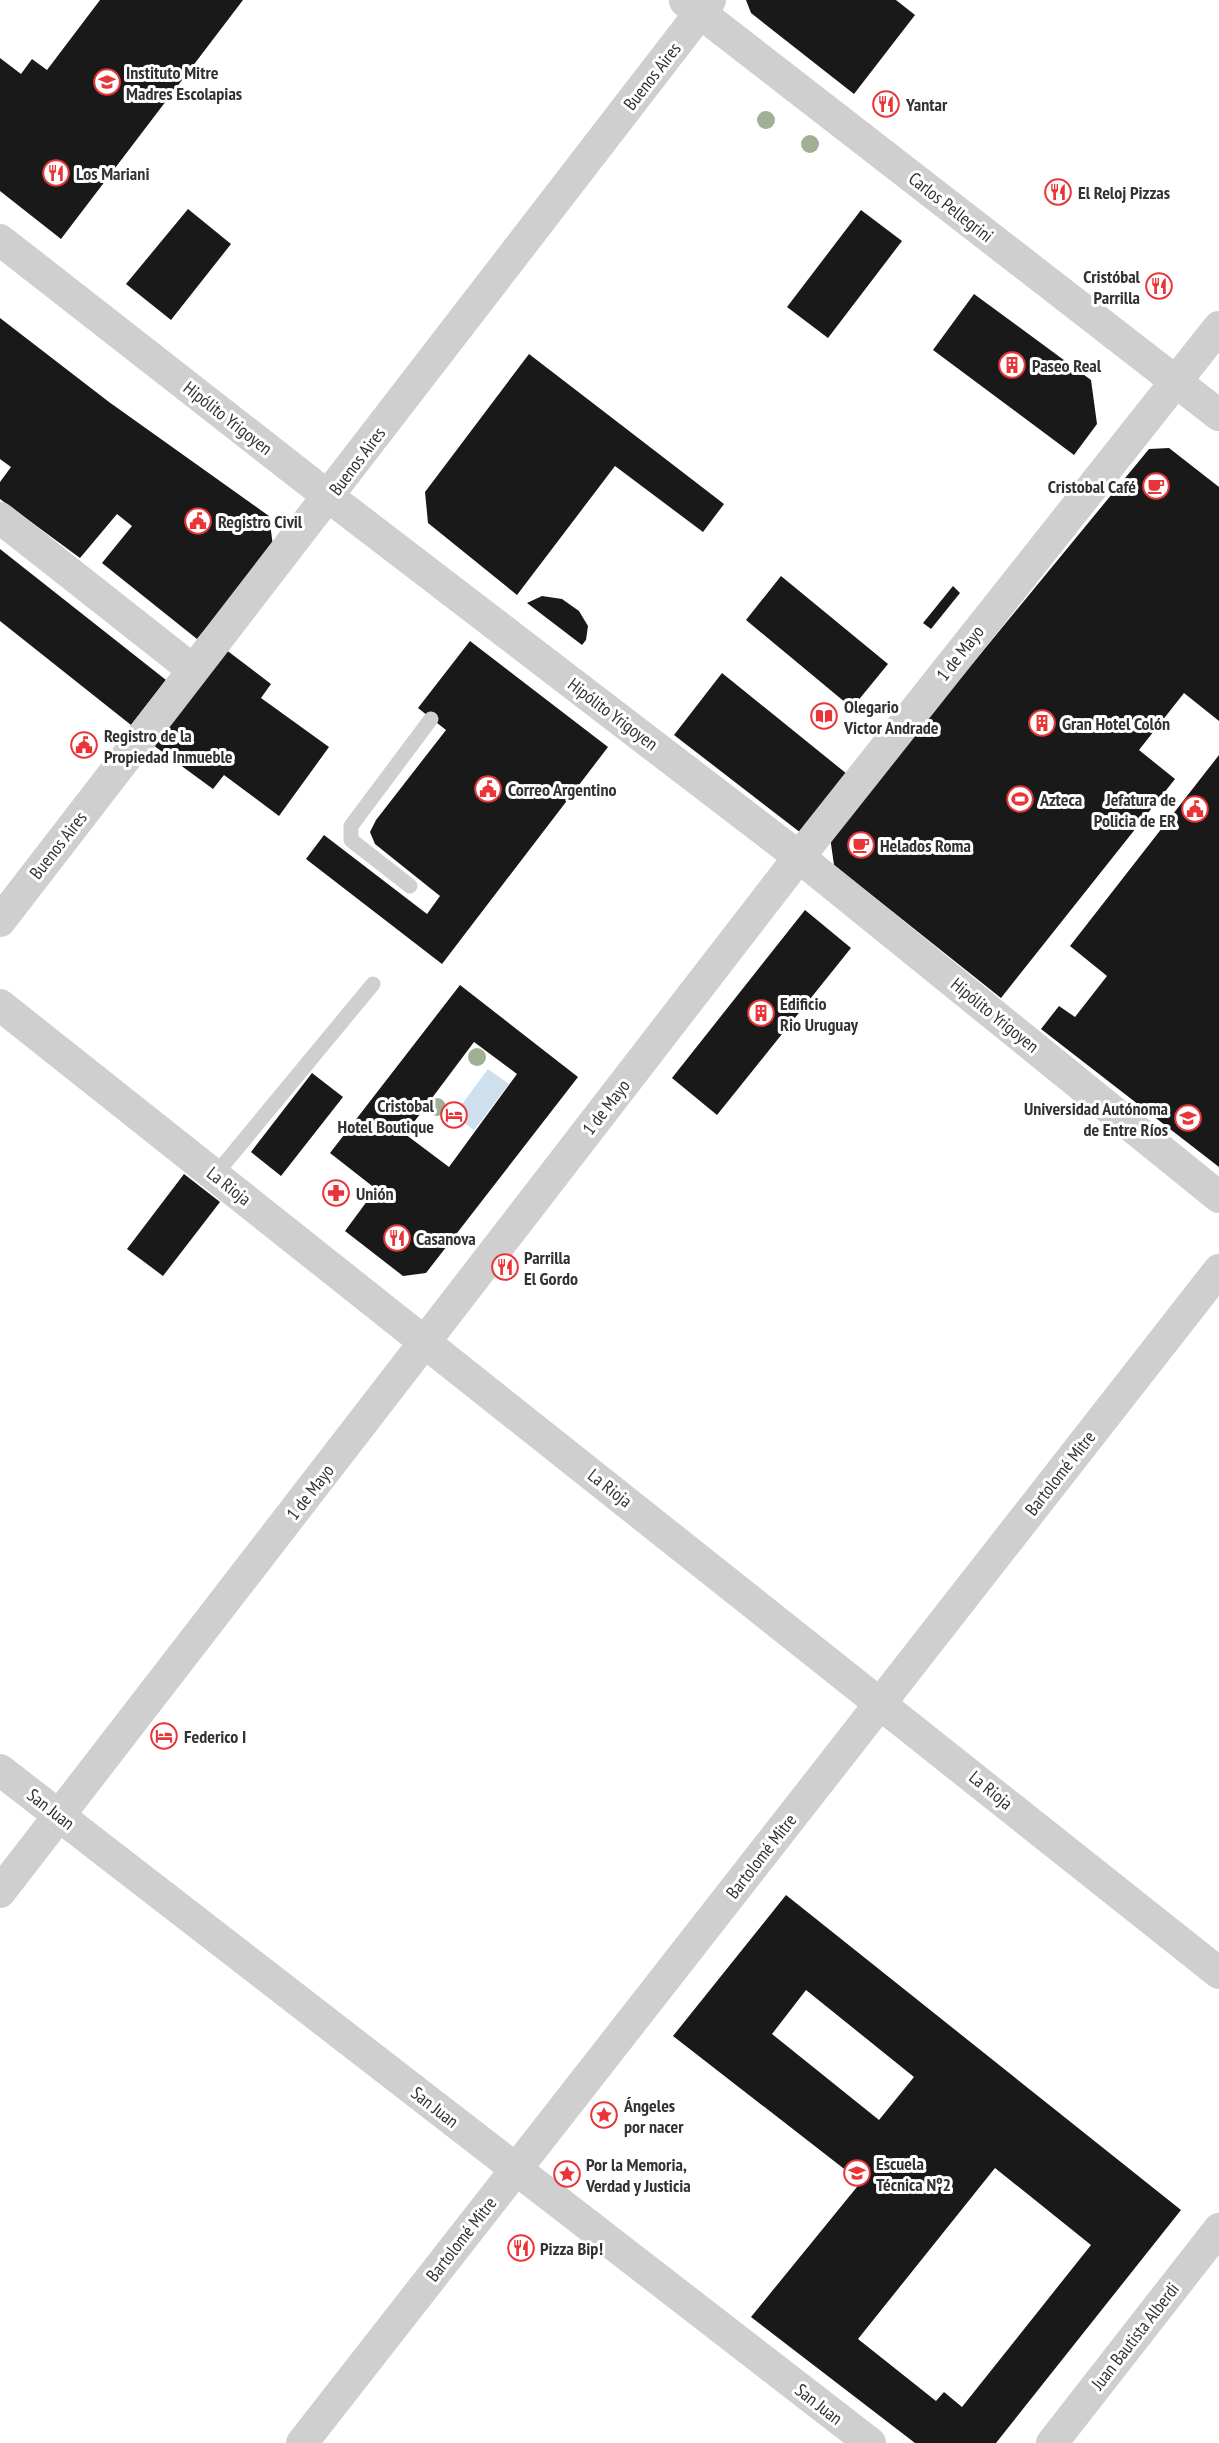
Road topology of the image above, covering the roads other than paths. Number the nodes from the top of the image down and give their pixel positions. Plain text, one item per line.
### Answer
1 (698, 4) edge
2 (0, 240) edge
3 (1219, 327) edge
4 (1176, 381) junction
5 (1219, 415) edge
6 (329, 497) junction
7 (0, 519) edge
8 (193, 670) junction
9 (431, 719) dead end
10 (799, 856) junction
11 (410, 886) dead end
12 (0, 921) edge
13 (373, 984) dead end
14 (0, 1005) edge
15 (215, 1175) junction
16 (1219, 1197) edge
17 (1219, 1270) edge
18 (426, 1342) junction
19 (881, 1703) junction
20 (0, 1770) edge
21 (59, 1816) junction
22 (0, 1892) edge
23 (1219, 1972) edge
24 (516, 2169) junction
25 (1219, 2229) edge
26 (302, 2443) edge
27 (870, 2443) edge
28 (1052, 2443) edge

1 - 4 street, Carlos Pellegrini
1 - 6 street, Buenos Aires
2 - 6 street, Hipólito Yrigoyen
3 - 4 street, 1 de Mayo
4 - 5 street, Carlos Pellegrini
4 - 10 street, 1 de Mayo
6 - 8 street, Buenos Aires
6 - 10 street, Hipólito Yrigoyen
7 - 8 street
8 - 12 street, Buenos Aires
9 - 11 lane
10 - 16 street, Hipólito Yrigoyen
10 - 18 street, 1 de Mayo
13 - 15 lane
14 - 15 street, La Rioja
15 - 18 street, La Rioja
17 - 19 street, Bartolomé Mitre
18 - 19 street, La Rioja
18 - 21 street, 1 de Mayo
19 - 23 street, La Rioja
19 - 24 street, Bartolomé Mitre
20 - 21 street, San Juan
21 - 22 street, 1 de Mayo
21 - 24 street, San Juan
24 - 26 street, Bartolomé Mitre
24 - 27 street, San Juan
25 - 28 street, Juan Bautista Alberdi

